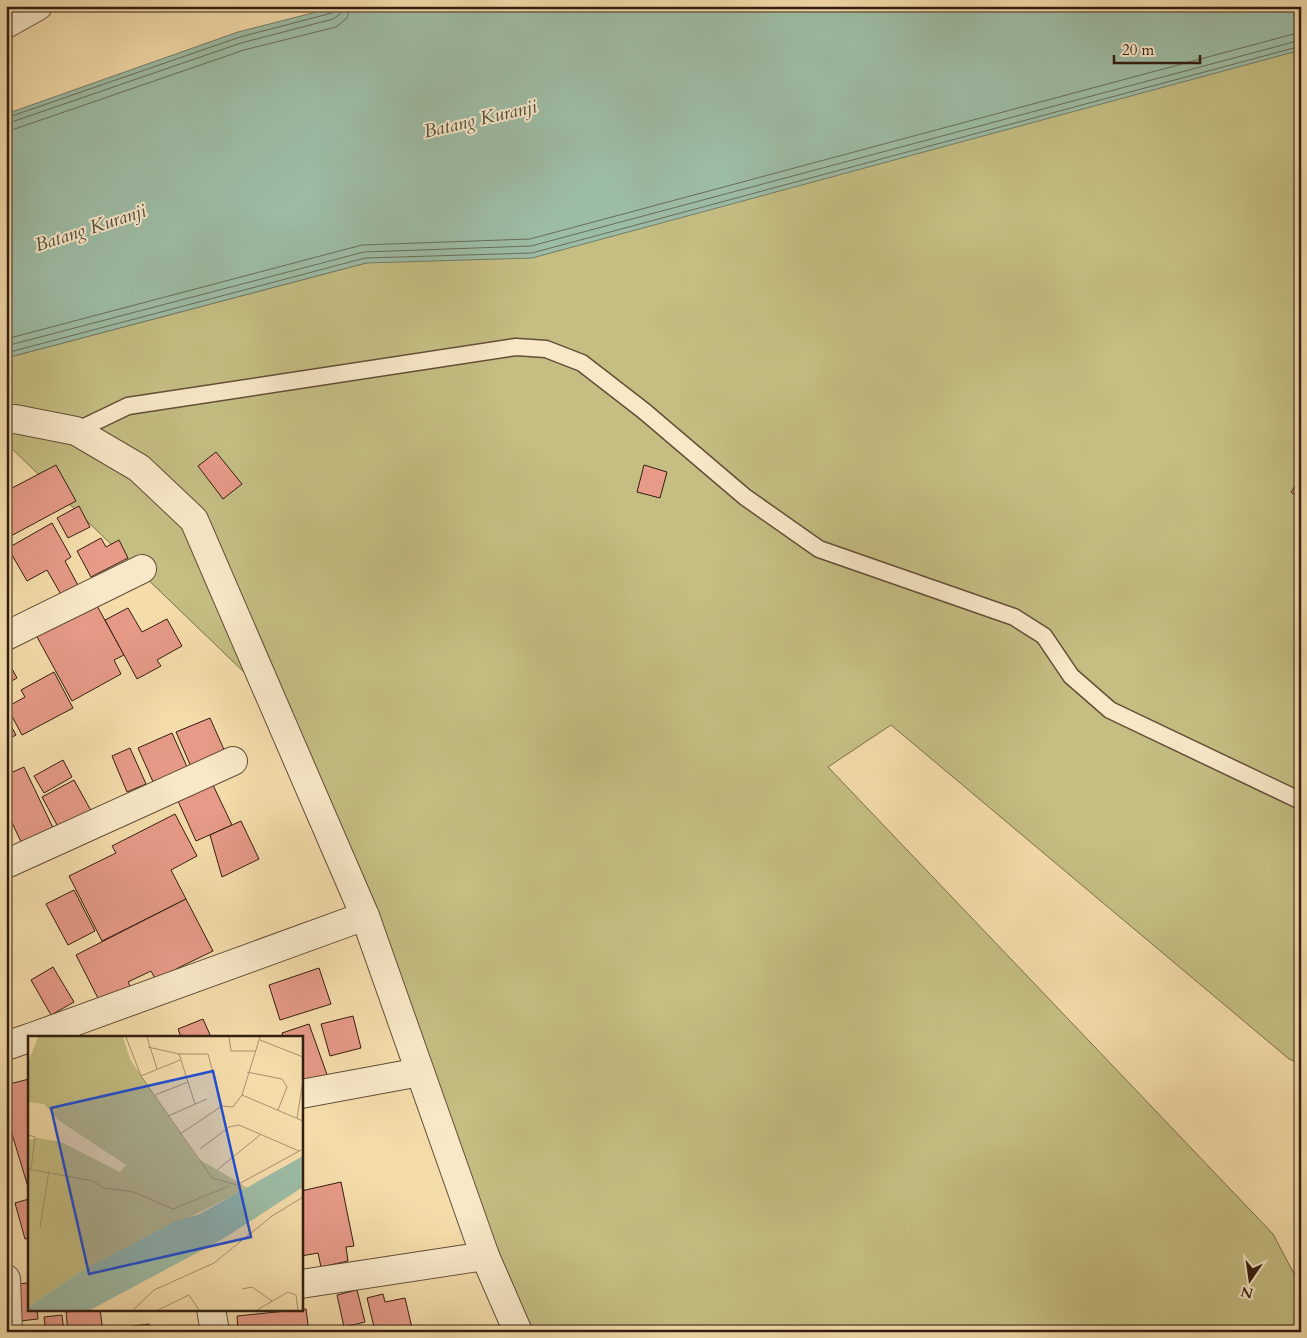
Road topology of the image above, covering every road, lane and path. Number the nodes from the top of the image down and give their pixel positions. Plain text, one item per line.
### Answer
1 (38, 6) edge
2 (6, 24) edge
3 (6, 420) edge
4 (76, 431) junction
5 (142, 569) dead end
6 (6, 636) edge
7 (234, 761) dead end
8 (1301, 801) edge
9 (6, 864) edge
10 (365, 916) junction
11 (33, 1036) edge
12 (28, 1038) edge
13 (6, 1046) edge
14 (420, 1072) junction
15 (302, 1094) edge
16 (485, 1256) junction
17 (6, 1278) edge
18 (302, 1284) edge
19 (212, 1310) edge
20 (8, 1332) edge
21 (215, 1332) edge
22 (518, 1332) edge

1 - 2 street
3 - 4 street
4 - 8 lane
4 - 10 street
5 - 6 street
7 - 9 street
10 - 11 street
10 - 14 street
12 - 13 street
14 - 15 street
14 - 16 street
16 - 18 street
16 - 22 street
17 - 20 street
19 - 21 street

